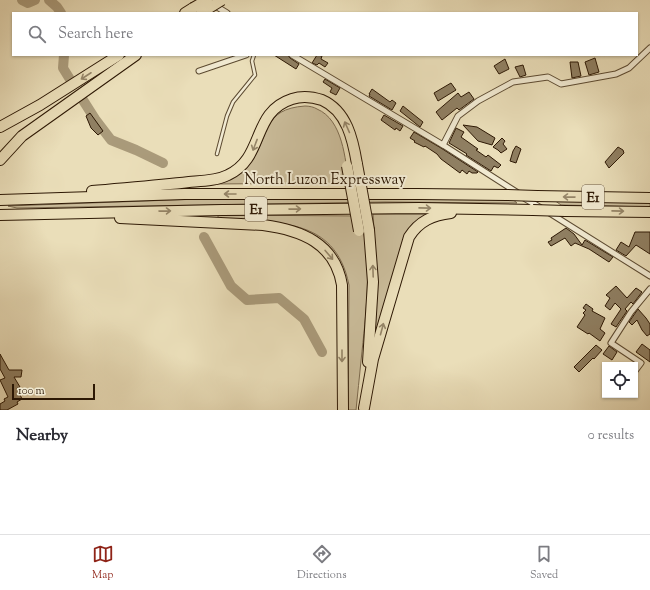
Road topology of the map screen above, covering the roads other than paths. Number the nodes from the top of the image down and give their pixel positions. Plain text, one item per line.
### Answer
1 (207, 0) edge
2 (222, 0) edge
3 (195, 12) edge
4 (225, 12) edge
5 (650, 48) edge
6 (117, 56) edge
7 (135, 56) edge
8 (243, 56) edge
9 (254, 56) edge
10 (294, 56) edge
11 (199, 71) dead end
12 (0, 127) edge
13 (442, 145) junction
14 (217, 154) dead end
15 (0, 160) edge
16 (650, 198) edge
17 (0, 200) edge
18 (511, 210) junction
19 (650, 212) edge
20 (0, 215) edge
21 (650, 276) edge
22 (650, 289) edge
23 (638, 367) edge
24 (364, 409) edge
25 (343, 410) edge

1 - 3 highway, bridge
1 - 4 street
2 - 3 highway, bridge
5 - 13 street
6 -> 12 highway
7 - 15 highway
8 - 11 street
9 - 14 lane
10 - 13 street
13 - 21 street
16 -> 17 highway, North Luzon Expressway / E1, bridge
24 -> 17 highway, bridge
18 -> 19 highway, North Luzon Expressway / E1, bridge
20 -> 18 highway, North Luzon Expressway / E1
24 -> 18 highway
20 -> 25 highway
22 - 23 street

